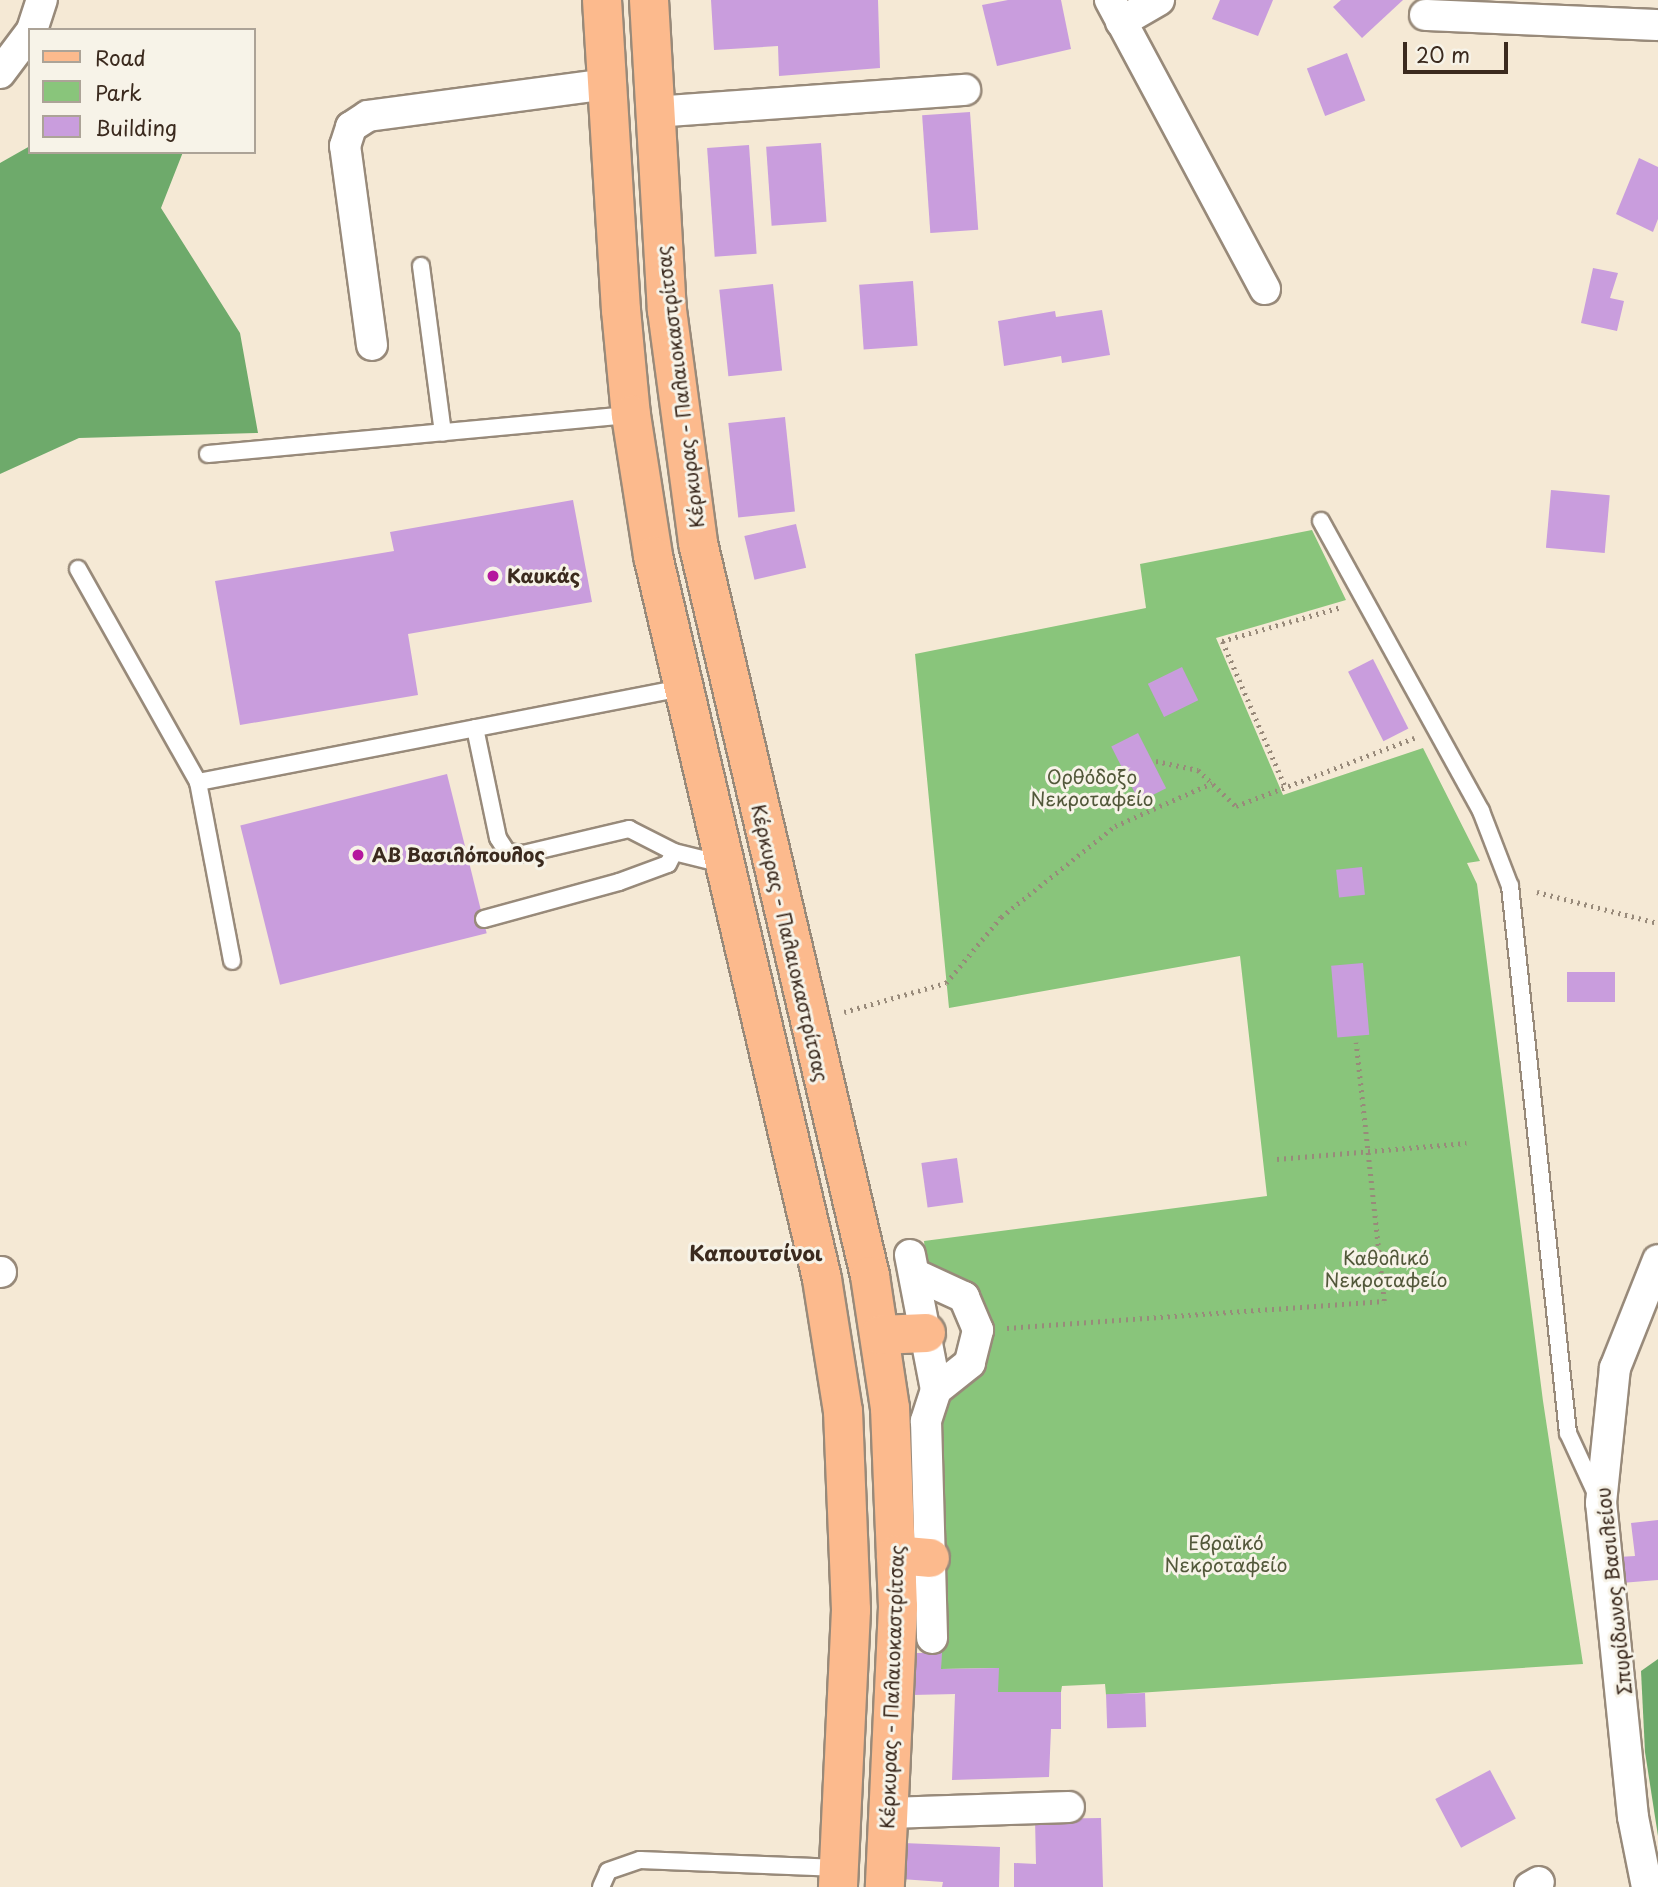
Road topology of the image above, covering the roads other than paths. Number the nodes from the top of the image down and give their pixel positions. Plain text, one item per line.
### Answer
1 (42, 0) edge
2 (602, 0) edge
3 (649, 0) edge
4 (1159, 0) edge
5 (1116, 11) edge
6 (1425, 15) dead end
7 (1658, 25) edge
8 (32, 28) edge
9 (28, 35) edge
10 (0, 73) edge
11 (607, 84) junction
12 (965, 90) dead end
13 (655, 112) junction
14 (421, 266) dead end
15 (1265, 289) dead end
16 (372, 345) dead end
17 (631, 415) junction
18 (443, 433) junction
19 (208, 454) dead end
20 (1321, 520) dead end
21 (78, 569) dead end
22 (681, 688) junction
23 (475, 728) junction
24 (198, 782) junction
25 (674, 852) junction
26 (723, 864) junction
27 (484, 919) dead end
28 (232, 961) dead end
29 (1658, 1260) edge
30 (926, 1333) junction
31 (880, 1335) junction
32 (936, 1391) junction
33 (1601, 1503) junction
34 (913, 1557) junction
35 (932, 1638) dead end
36 (1069, 1807) dead end
37 (889, 1813) junction
38 (839, 1877) edge
39 (601, 1887) edge
40 (885, 1887) edge
41 (1647, 1887) edge

1 - 8 street
2 - 11 main road
3 - 13 main road, Κέρκυρας - Παλαιοκαστρίτσας
4 - 5 street
5 - 15 street
6 - 7 street
9 - 10 street
11 - 16 street
11 - 17 main road
12 - 13 street
13 - 31 main road, Κέρκυρας - Παλαιοκαστρίτσας
14 - 18 lane
17 - 18 lane
17 - 22 main road
18 - 19 lane
20 - 33 lane
21 - 24 lane
22 - 23 lane
22 - 26 main road
23 - 24 lane
23 - 25 lane
24 - 28 lane
25 - 26 lane
25 - 27 lane
26 - 38 main road
29 - 33 street, Σπυρίδωνος Βασιλείου
30 - 31 main road
30 - 32 street
30 - 32 street
31 - 34 main road, Κέρκυρας - Παλαιοκαστρίτσας
32 - 34 street
33 - 41 street, Σπυρίδωνος Βασιλείου
34 - 35 street
34 - 37 main road, Κέρκυρας - Παλαιοκαστρίτσας
36 - 37 street
37 - 40 main road, Κέρκυρας - Παλαιοκαστρίτσας
38 - 39 lane

